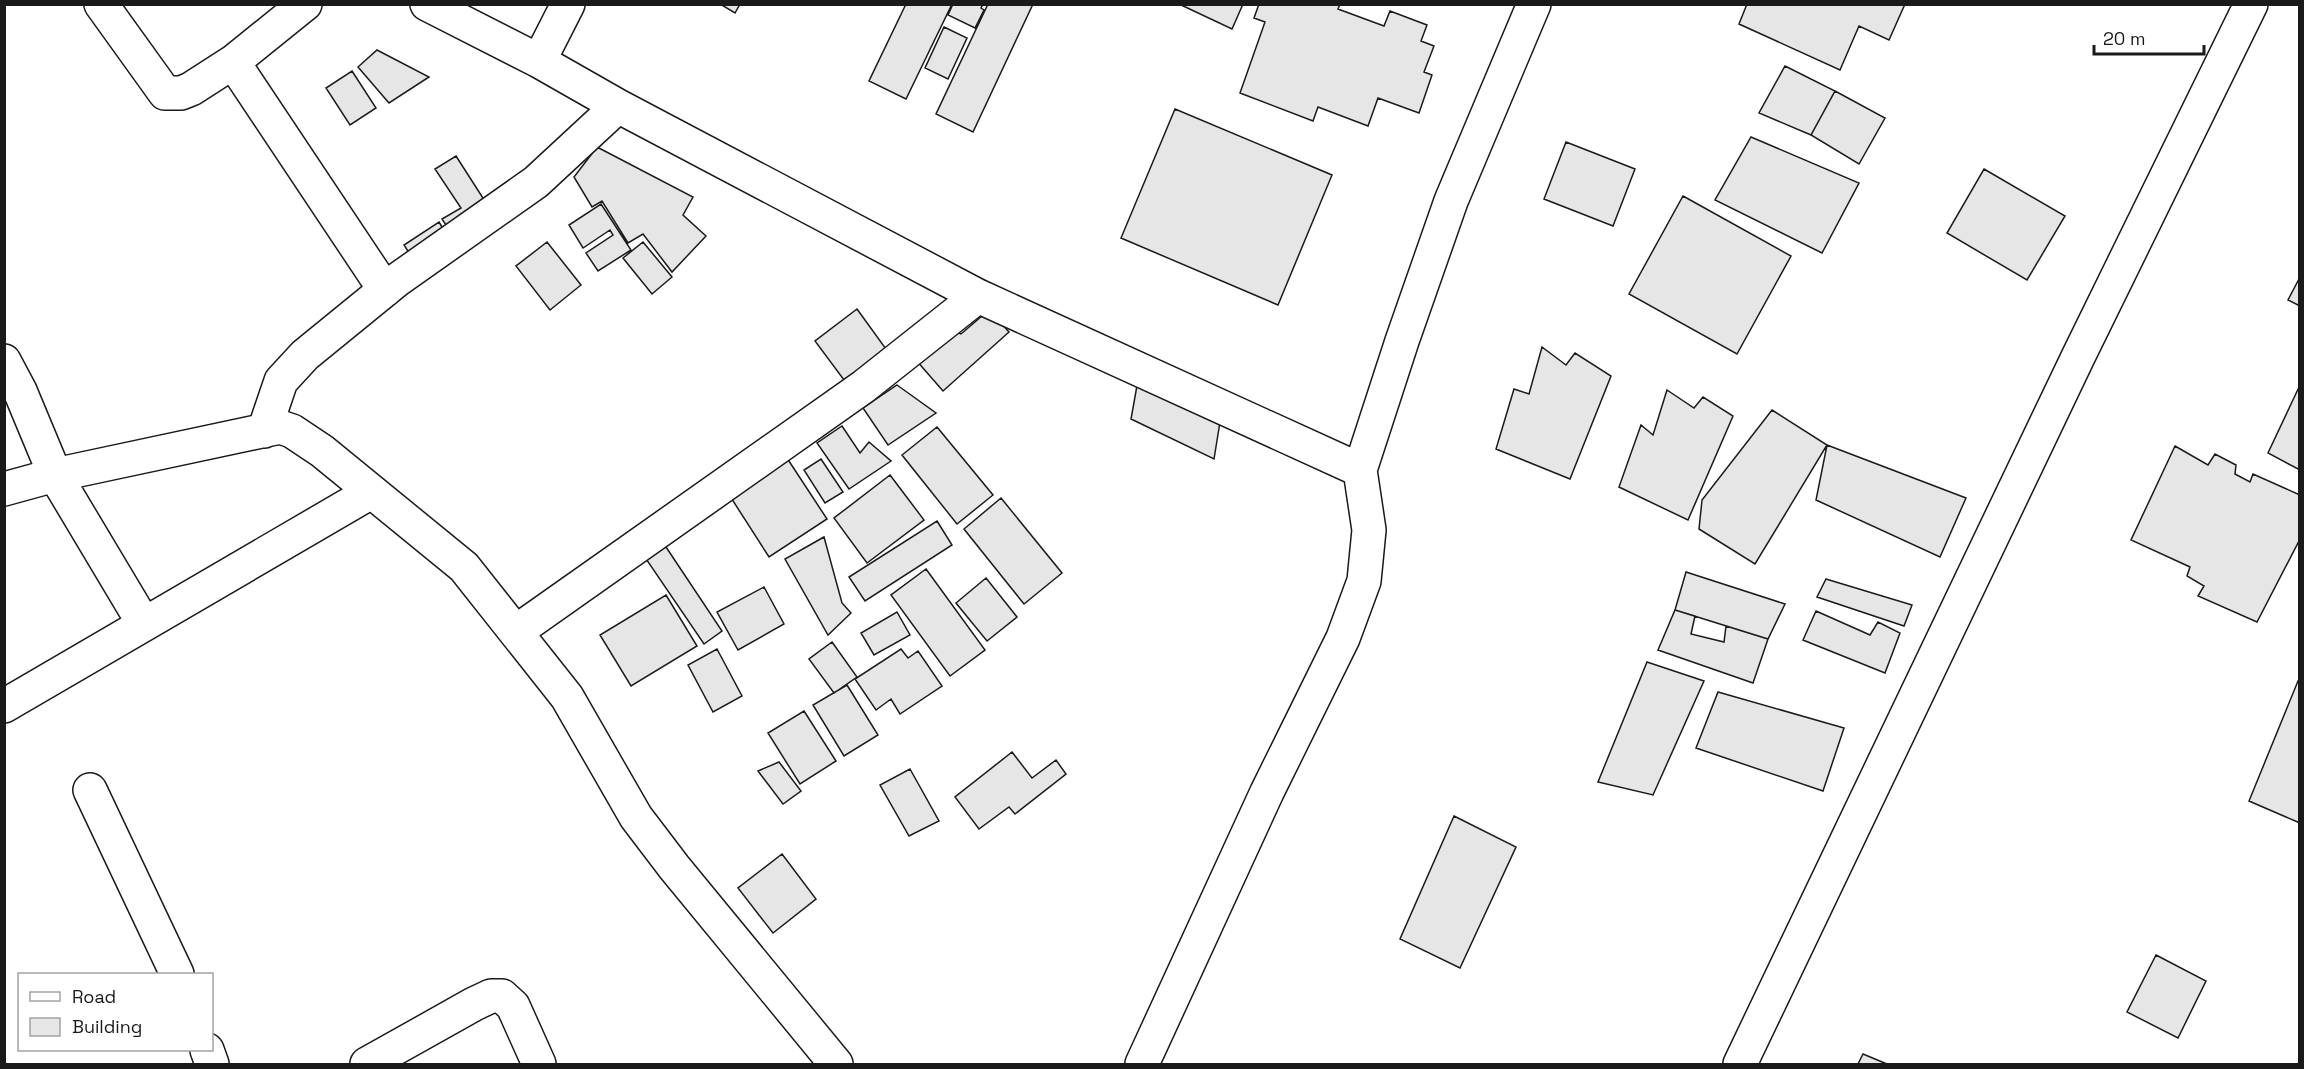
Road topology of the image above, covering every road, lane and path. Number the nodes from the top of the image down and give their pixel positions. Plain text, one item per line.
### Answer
1 (100, 4) edge
2 (305, 4) edge
3 (427, 4) edge
4 (568, 4) edge
5 (1534, 4) edge
6 (2251, 4) edge
7 (539, 61) junction
8 (232, 62) junction
9 (618, 106) junction
10 (385, 290) junction
11 (978, 296) junction
12 (4, 361) edge
13 (264, 431) junction
14 (1360, 470) junction
15 (55, 475) junction
16 (4, 489) edge
17 (371, 492) junction
18 (144, 624) junction
19 (517, 631) junction
20 (4, 706) edge
21 (90, 790) dead end
22 (176, 973) edge
23 (367, 1065) edge
24 (539, 1065) edge
25 (836, 1065) edge
26 (1142, 1065) edge
27 (1740, 1065) edge

1 - 8 street
2 - 8 street
3 - 7 street
4 - 7 street
5 - 14 street
6 - 27 street
7 - 9 street
8 - 10 street
9 - 10 street
9 - 11 street
10 - 13 street
11 - 14 street
11 - 19 street
12 - 15 street
13 - 15 street
13 - 17 street
14 - 26 street
15 - 16 street
15 - 18 street
17 - 18 street
17 - 19 street
18 - 20 street
19 - 25 street
21 - 22 street
23 - 24 street

